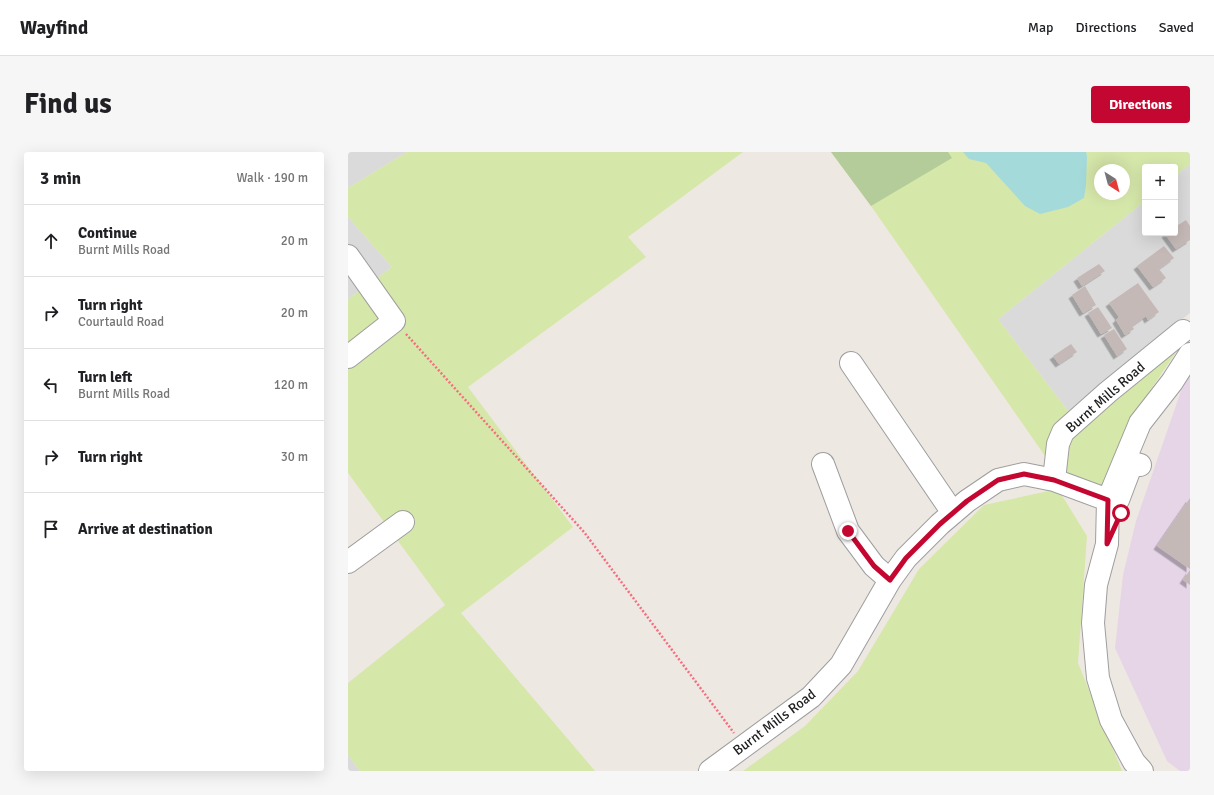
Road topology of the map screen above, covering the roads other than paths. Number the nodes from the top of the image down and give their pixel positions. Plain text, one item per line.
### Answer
1 (348, 256) edge
2 (1183, 331) dead end
3 (1190, 354) edge
4 (348, 357) edge
5 (851, 363) dead end
6 (1172, 382) junction
7 (823, 464) dead end
8 (1140, 464) junction
9 (1054, 480) junction
10 (1108, 500) junction
11 (953, 513) junction
12 (403, 522) dead end
13 (1107, 544) junction
14 (348, 562) edge
15 (890, 580) junction
16 (710, 771) edge
17 (1142, 771) edge

1 - 4 street
2 - 9 street, Burnt Mills Road
3 - 6 street
5 - 11 street
6 - 8 street
6 - 10 street
7 - 15 street
8 - 10 street
8 - 13 street
9 - 10 street, Burnt Mills Road
9 - 11 street, Burnt Mills Road
10 - 13 street
11 - 15 street, Burnt Mills Road
12 - 14 street
13 - 17 street
15 - 16 street, Burnt Mills Road

